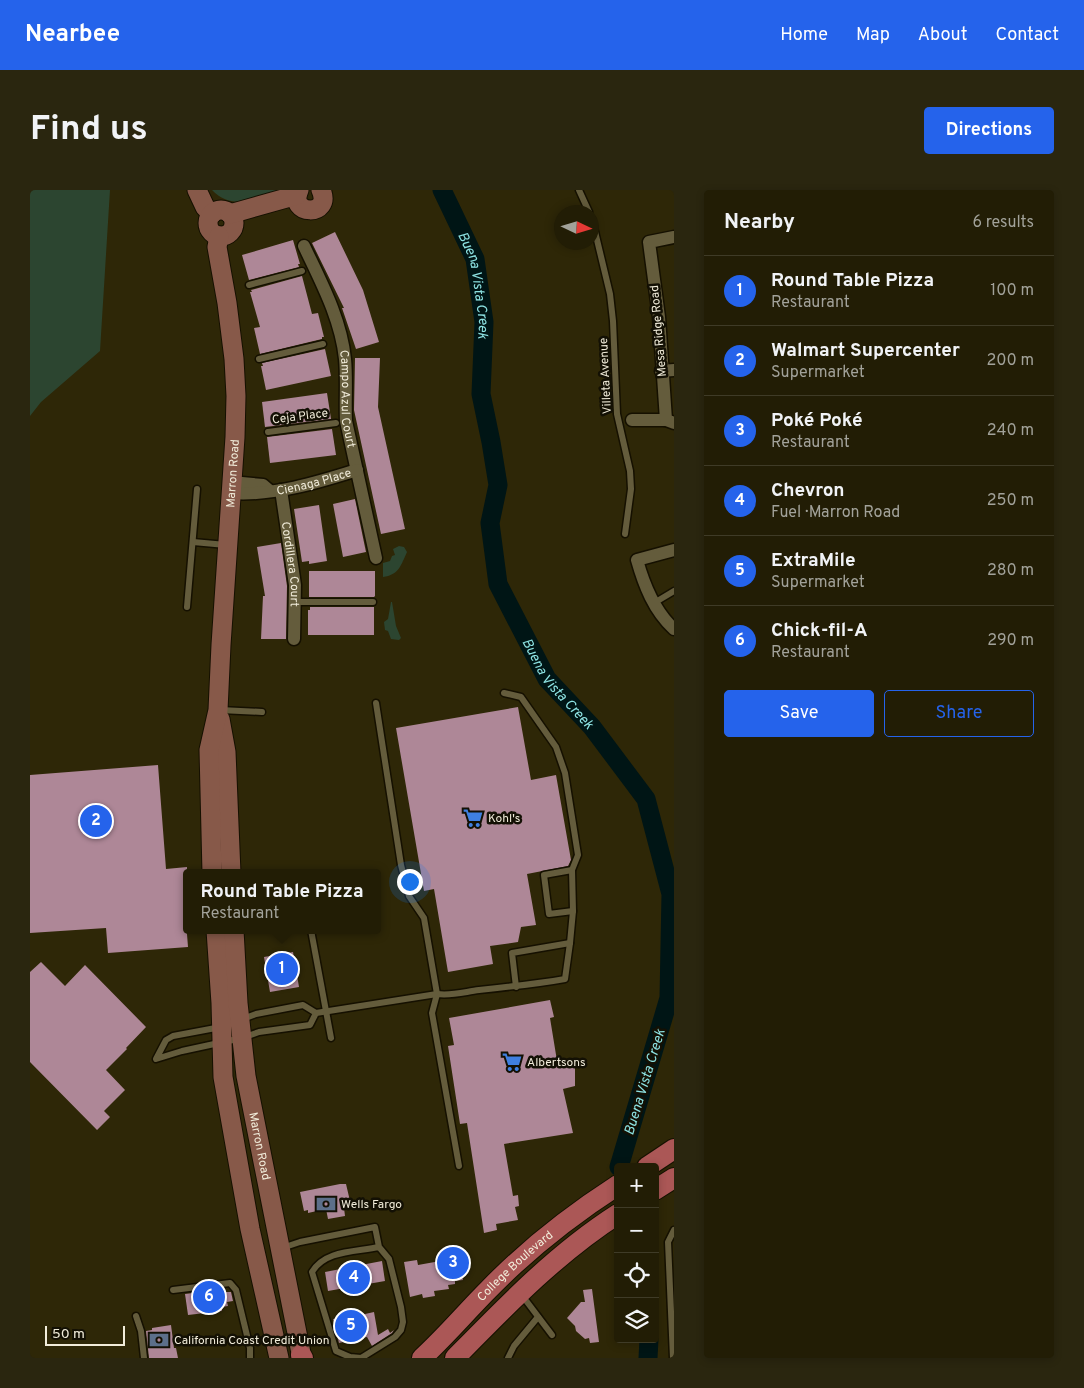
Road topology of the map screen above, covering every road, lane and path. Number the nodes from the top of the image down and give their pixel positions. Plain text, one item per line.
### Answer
1 (197, 190) edge
2 (579, 190) edge
3 (327, 193) edge
4 (299, 197) edge
5 (586, 205) edge
6 (224, 223) junction
7 (674, 237) edge
8 (304, 246) dead end
9 (599, 248) edge
10 (309, 269) junction
11 (249, 285) dead end
12 (323, 344) dead end
13 (259, 358) dead end
14 (668, 370) edge
15 (632, 420) dead end
16 (670, 421) edge
17 (341, 422) junction
18 (268, 432) dead end
19 (357, 470) junction
20 (231, 487) junction
21 (197, 489) dead end
22 (275, 490) junction
23 (625, 534) dead end
24 (192, 542) junction
25 (227, 545) junction
26 (674, 550) edge
27 (376, 558) dead end
28 (674, 592) edge
29 (295, 602) junction
30 (373, 602) dead end
31 (654, 603) junction
32 (188, 607) dead end
33 (674, 629) edge
34 (294, 638) dead end
35 (504, 693) dead end
36 (376, 703) dead end
37 (218, 710) junction
38 (262, 712) dead end
39 (212, 869) edge
40 (231, 869) edge
41 (572, 870) junction
42 (573, 911) junction
43 (216, 934) edge
44 (234, 934) edge
45 (312, 934) edge
46 (570, 943) junction
47 (516, 987) junction
48 (437, 994) junction
49 (326, 1012) junction
50 (316, 1013) junction
51 (241, 1029) junction
52 (221, 1035) junction
53 (331, 1038) dead end
54 (674, 1149) edge
55 (653, 1163) edge
56 (459, 1166) dead end
57 (674, 1178) edge
58 (659, 1187) edge
59 (614, 1188) edge
60 (575, 1214) junction
61 (614, 1217) edge
62 (674, 1230) edge
63 (379, 1247) junction
64 (281, 1248) junction
65 (173, 1290) dead end
66 (520, 1293) junction
67 (136, 1316) dead end
68 (538, 1317) junction
69 (552, 1335) dead end
70 (302, 1357) edge
71 (144, 1358) edge
72 (250, 1358) edge
73 (279, 1358) edge
74 (422, 1358) edge
75 (455, 1358) edge
76 (508, 1358) edge
77 (673, 1358) edge

1 - 6 street
2 - 5 lane
3 - 4 street
4 - 6 street
6 - 20 street, Marron Road
7 - 14 street, Mesa Ridge Road
8 - 10 street, Campo Azul Court
9 - 23 lane, Villeta Avenue
10 - 11 lane
10 - 17 street, Campo Azul Court
12 - 13 lane
14 - 16 street, Mesa Ridge Road
15 - 16 street
17 - 18 lane, Ceja Place
17 - 19 street, Campo Azul Court
19 - 22 street, Cienaga Place
19 - 27 street, Campo Azul Court
20 - 22 street, Cienaga Place
20 - 25 street, Marron Road
21 - 24 lane
22 - 29 street, Cordillera Court
24 - 25 lane
24 - 32 lane
25 - 37 street, Marron Road
26 - 31 street
28 - 31 lane
29 - 30 lane
29 - 34 street, Cordillera Court
31 - 33 street
35 - 41 lane
36 - 48 lane
37 - 38 lane
37 - 39 street, Marron Road
37 - 40 street, Marron Road
41 - 42 lane
41 - 42 lane
42 - 46 lane
43 - 52 street, Marron Road
44 - 51 street, Marron Road
45 - 49 lane
46 - 47 lane
46 - 47 lane
47 - 48 lane
48 - 49 lane
48 - 56 lane
49 - 50 lane
49 - 53 lane
50 - 51 lane
50 - 51 lane
51 - 52 lane
51 - 52 lane
51 - 64 street, Marron Road
52 - 52 lane
52 - 73 street, Marron Road
54 - 55 main road
57 - 58 main road
59 - 60 main road, College Boulevard
60 - 66 main road
60 - 74 main road, College Boulevard
61 - 66 main road, College Boulevard
62 - 77 lane
63 - 63 lane
63 - 64 lane
64 - 70 street, Marron Road
65 - 72 lane
66 - 68 lane
66 - 75 main road, College Boulevard
67 - 71 lane
68 - 69 lane
68 - 76 lane

